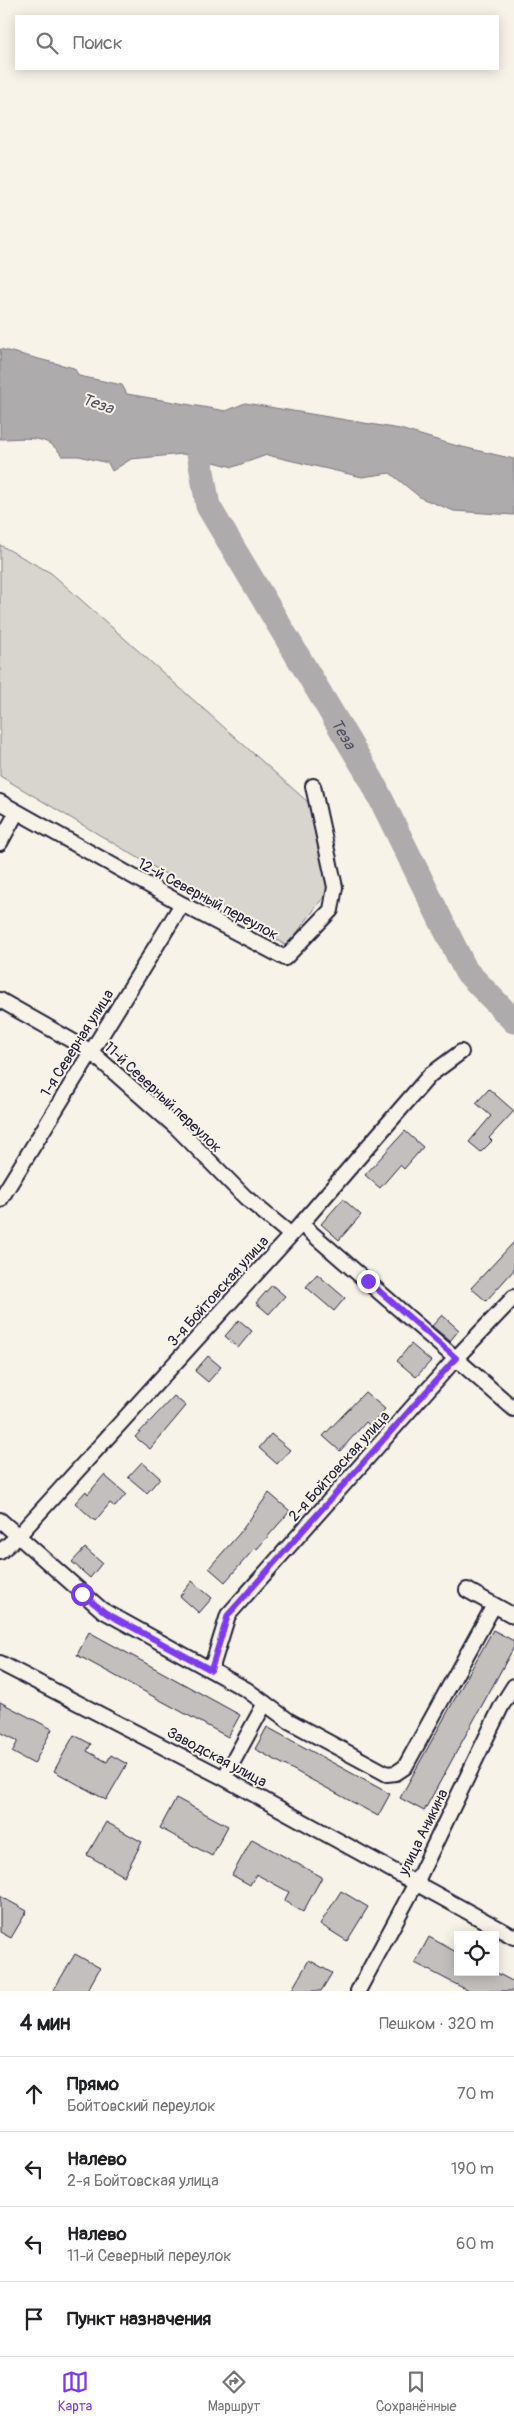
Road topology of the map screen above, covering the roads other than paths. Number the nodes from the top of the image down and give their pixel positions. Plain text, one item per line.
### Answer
1 (313, 786) dead end
2 (0, 802) edge
3 (18, 812) junction
4 (0, 843) edge
5 (182, 904) junction
6 (0, 1000) edge
7 (90, 1051) junction
8 (461, 1052) dead end
9 (0, 1200) edge
10 (301, 1224) junction
11 (291, 1235) junction
12 (514, 1297) edge
13 (456, 1358) junction
14 (514, 1409) edge
15 (0, 1520) edge
16 (18, 1536) junction
17 (0, 1552) edge
18 (467, 1590) dead end
19 (494, 1605) junction
20 (514, 1616) edge
21 (0, 1663) edge
22 (211, 1670) junction
23 (514, 1686) edge
24 (265, 1703) junction
25 (224, 1778) junction
26 (416, 1884) junction
27 (514, 1937) edge
28 (358, 1991) edge

1 - 5 street, 12-й Северный переулок
2 - 3 street, 12-й Северный переулок
3 - 4 street
3 - 5 street, 12-й Северный переулок
5 - 7 street, 1-я Северная улица
6 - 7 street, 11-й Северный переулок
7 - 9 street, 1-я Северная улица
7 - 11 street, 11-й Северный переулок
8 - 10 street, 3-я Бойтовская улица
10 - 11 street, 3-я Бойтовская улица
10 - 13 street
11 - 16 street, 3-я Бойтовская улица
12 - 13 street, 2-я Бойтовская улица
13 - 14 street
13 - 22 street, 2-я Бойтовская улица
15 - 16 street
16 - 17 street, 3-я Бойтовская улица
16 - 22 street
18 - 19 street
19 - 20 street
19 - 24 street
21 - 25 street, Заводская улица
22 - 24 street
23 - 26 street, улица Аникина
24 - 25 street
25 - 26 street, Заводская улица
26 - 27 street, Заводская улица
26 - 28 street, улица Аникина

